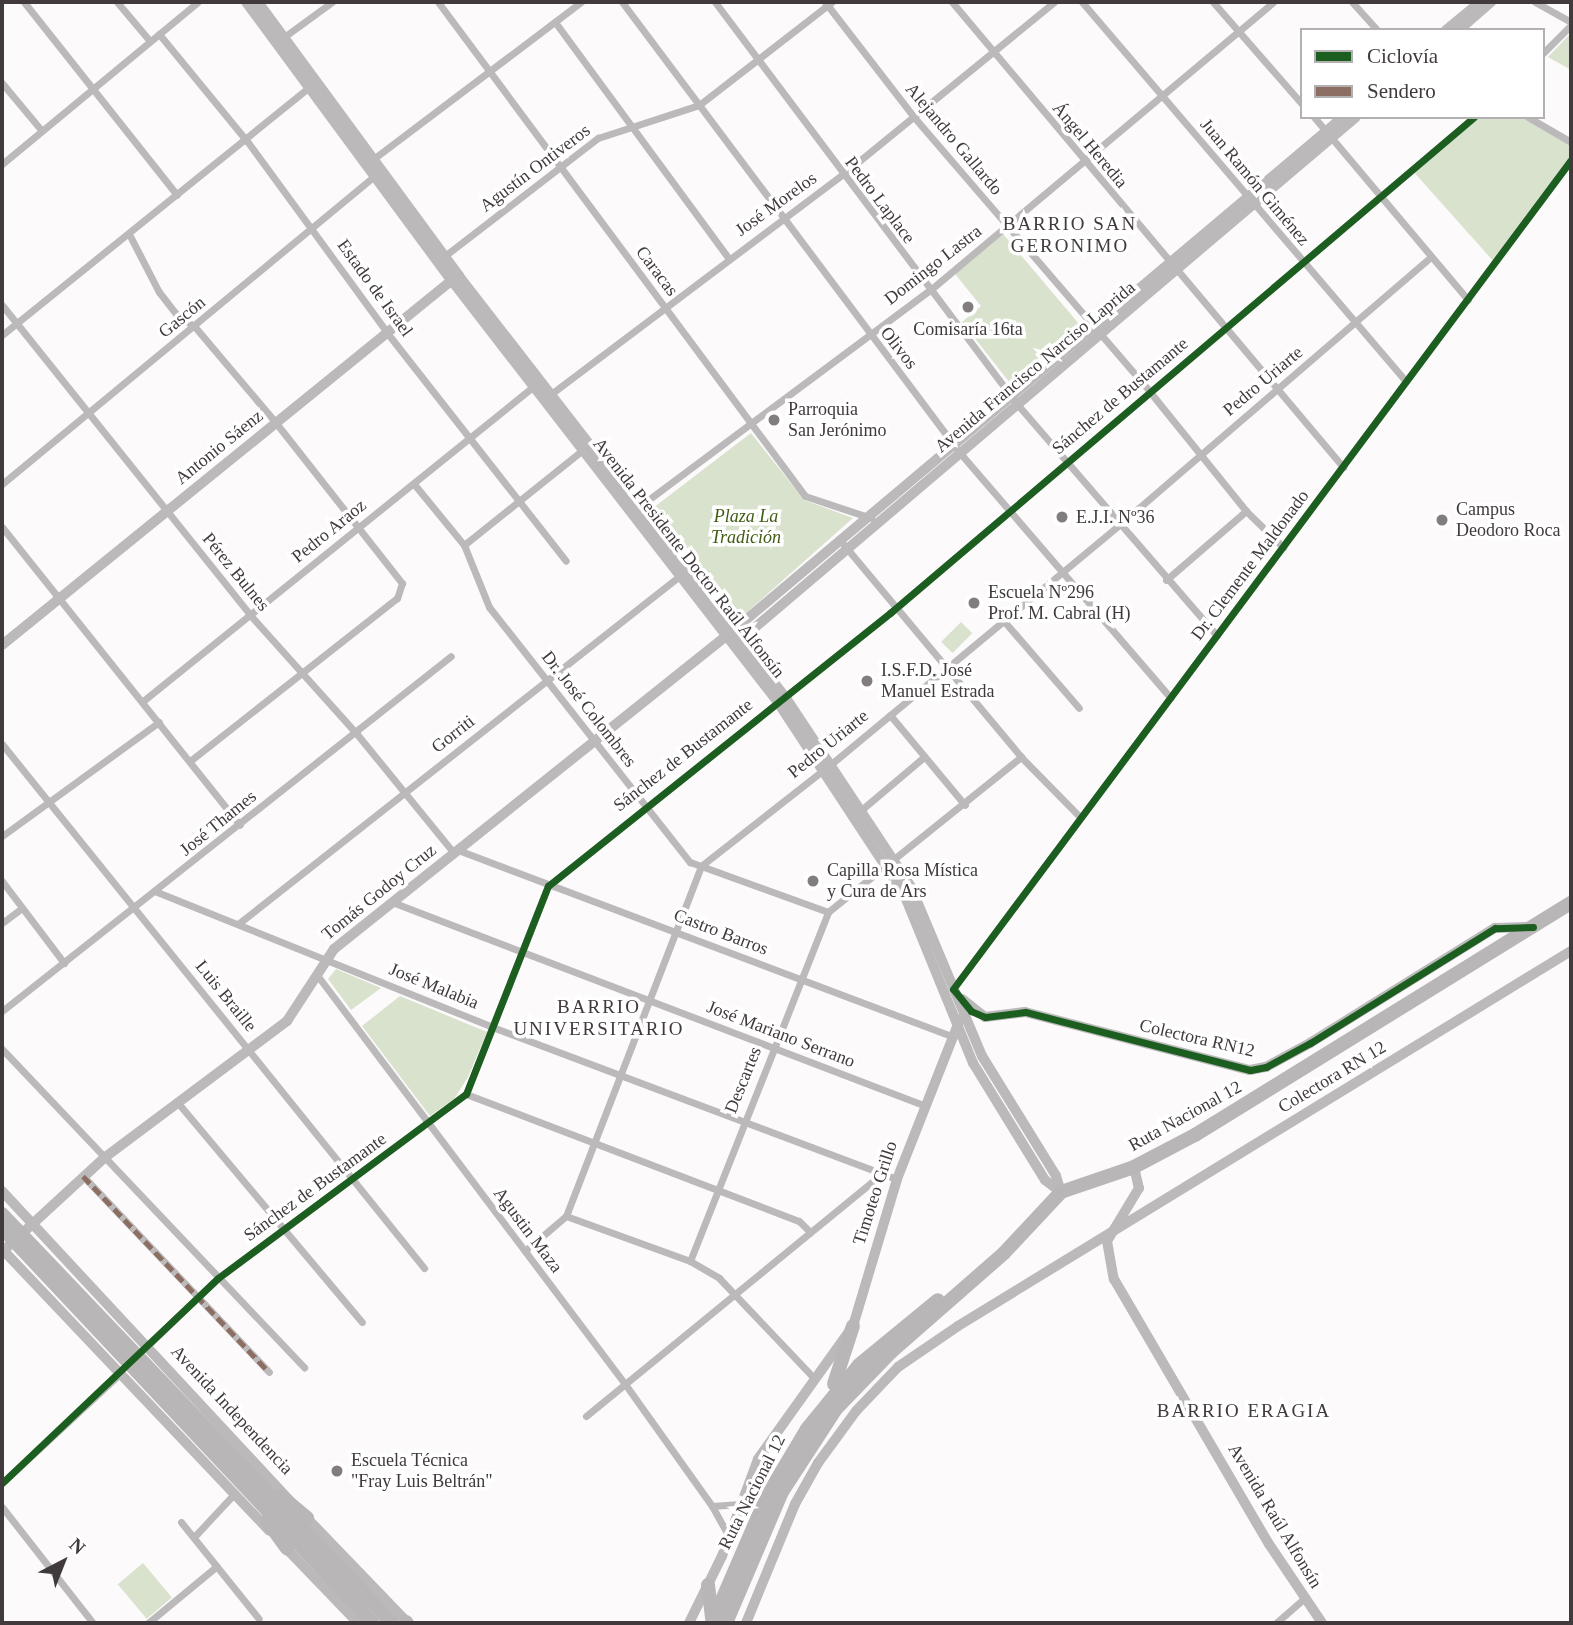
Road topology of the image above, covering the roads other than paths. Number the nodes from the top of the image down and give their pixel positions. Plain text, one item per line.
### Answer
1 (24, 2) edge
2 (117, 2) edge
3 (198, 2) edge
4 (246, 2) edge
5 (258, 2) edge
6 (332, 2) edge
7 (438, 2) edge
8 (581, 2) edge
9 (622, 2) edge
10 (715, 2) edge
11 (952, 2) edge
12 (1054, 2) edge
13 (1082, 2) edge
14 (1213, 2) edge
15 (1273, 2) edge
16 (1352, 2) edge
17 (1480, 2) edge
18 (1491, 2) edge
19 (1535, 2) edge
20 (828, 3) edge
21 (555, 22) junction
22 (1571, 24) edge
23 (1375, 28) edge
24 (1448, 28) edge
25 (1461, 28) edge
26 (1238, 32) junction
27 (159, 34) junction
28 (284, 37) junction
29 (150, 41) junction
30 (1545, 51) edge
31 (992, 54) junction
32 (757, 59) junction
33 (492, 70) junction
34 (2, 83) edge
35 (312, 85) junction
36 (96, 87) junction
37 (1162, 96) junction
38 (1300, 102) edge
39 (699, 105) junction
40 (913, 116) junction
41 (1316, 119) edge
42 (1341, 119) edge
43 (1353, 119) edge
44 (1473, 119) edge
45 (1531, 119) edge
46 (633, 128) junction
47 (42, 131) junction
48 (1329, 135) junction
49 (247, 141) junction
50 (1571, 142) edge
51 (1571, 160) edge
52 (370, 162) junction
53 (1084, 162) junction
54 (2, 164) edge
55 (561, 167) junction
56 (378, 174) junction
57 (842, 175) junction
58 (177, 195) junction
59 (1378, 198) junction
60 (1250, 202) junction
61 (783, 220) junction
62 (1006, 226) junction
63 (312, 228) junction
64 (129, 234) junction
65 (1429, 258) junction
66 (441, 259) junction
67 (729, 259) junction
68 (1303, 263) junction
69 (1173, 267) junction
70 (456, 278) junction
71 (929, 291) junction
72 (1468, 300) junction
73 (2, 305) edge
74 (665, 308) junction
75 (16, 323) junction
76 (1355, 324) junction
77 (195, 327) junction
78 (1224, 329) junction
79 (1097, 332) junction
80 (388, 334) junction
81 (869, 334) junction
82 (2, 335) edge
83 (1406, 382) junction
84 (534, 386) junction
85 (1275, 390) junction
86 (1150, 392) junction
87 (548, 397) junction
88 (1014, 400) junction
89 (89, 413) junction
90 (749, 421) junction
91 (276, 423) junction
92 (470, 438) junction
93 (957, 448) junction
94 (584, 449) junction
95 (1200, 455) junction
96 (1065, 463) junction
97 (1343, 467) junction
98 (2, 484) edge
99 (414, 484) junction
100 (520, 499) junction
101 (636, 509) junction
102 (167, 511) junction
103 (1009, 511) junction
104 (1246, 511) junction
105 (872, 519) junction
106 (1119, 524) junction
107 (2, 527) edge
108 (358, 527) junction
109 (839, 540) junction
110 (464, 545) junction
111 (1283, 547) junction
112 (847, 549) junction
113 (566, 561) dead end
114 (685, 572) junction
115 (1060, 573) junction
116 (1166, 580) junction
117 (60, 598) junction
118 (897, 607) junction
119 (251, 616) junction
120 (1003, 620) junction
121 (736, 636) junction
122 (1217, 636) junction
123 (2, 645) edge
124 (451, 656) dead end
125 (946, 666) junction
126 (301, 675) junction
127 (547, 681) junction
128 (1171, 698) junction
129 (781, 700) junction
130 (144, 701) junction
131 (1079, 708) dead end
132 (890, 715) junction
133 (159, 722) junction
134 (356, 733) junction
135 (596, 742) junction
136 (2, 744) edge
137 (924, 757) junction
138 (1021, 757) junction
139 (190, 761) junction
140 (826, 768) junction
141 (404, 791) junction
142 (50, 800) junction
143 (645, 804) junction
144 (965, 805) junction
145 (860, 811) junction
146 (1080, 817) junction
147 (240, 825) junction
148 (2, 836) edge
149 (456, 851) junction
150 (890, 863) junction
151 (701, 866) junction
152 (2, 881) edge
153 (548, 886) junction
154 (158, 891) junction
155 (392, 902) junction
156 (1571, 903) edge
157 (22, 908) junction
158 (135, 908) junction
159 (828, 912) junction
160 (2, 923) edge
161 (238, 925) junction
162 (1533, 927) junction
163 (676, 931) junction
164 (1571, 951) edge
165 (523, 954) junction
166 (325, 959) junction
167 (64, 962) junction
168 (317, 975) junction
169 (802, 981) junction
170 (953, 989) junction
171 (648, 1001) junction
172 (2, 1011) edge
173 (961, 1018) junction
174 (995, 1018) junction
175 (495, 1028) junction
176 (967, 1033) junction
177 (948, 1039) junction
178 (774, 1047) junction
179 (2, 1049) edge
180 (249, 1049) junction
181 (620, 1074) junction
182 (466, 1094) junction
183 (178, 1103) junction
184 (923, 1105) junction
185 (745, 1118) junction
186 (428, 1124) junction
187 (592, 1144) junction
188 (104, 1158) junction
189 (1134, 1167) junction
190 (883, 1173) junction
191 (83, 1176) junction
192 (897, 1179) junction
193 (354, 1180) junction
194 (2, 1191) edge
195 (717, 1192) junction
196 (1061, 1192) junction
197 (2, 1214) edge
198 (566, 1216) junction
199 (2, 1228) edge
200 (285, 1229) junction
201 (810, 1232) junction
202 (1110, 1233) junction
203 (12, 1242) edge
204 (525, 1251) junction
205 (690, 1261) junction
206 (425, 1268) dead end
207 (218, 1278) junction
208 (970, 1282) junction
209 (736, 1293) junction
210 (197, 1297) junction
211 (362, 1322) dead end
212 (853, 1326) junction
213 (133, 1360) junction
214 (304, 1367) dead end
215 (269, 1372) dead end
216 (815, 1379) junction
217 (625, 1384) junction
218 (824, 1404) junction
219 (586, 1416) dead end
220 (205, 1436) junction
221 (2, 1483) edge
222 (234, 1494) junction
223 (740, 1504) junction
224 (712, 1506) junction
225 (2, 1507) edge
226 (307, 1518) junction
227 (181, 1522) dead end
228 (194, 1537) junction
229 (729, 1537) junction
230 (287, 1549) junction
231 (217, 1566) junction
232 (708, 1586) junction
233 (1304, 1599) junction
234 (260, 1619) dead end
235 (355, 1622) edge
236 (93, 1623) edge
237 (148, 1623) edge
238 (373, 1623) edge
239 (403, 1623) edge
240 (689, 1623) edge
241 (717, 1623) edge
242 (746, 1623) edge
243 (1276, 1623) edge
244 (1322, 1623) edge

1 - 36 street
2 - 29 street
3 - 27 street
4 - 35 street, Avenida Presidente Doctor Raúl Alfonsín
5 - 28 street, Avenida Presidente Doctor Raúl Alfonsín
6 - 28 street
7 - 33 street, Caracas
8 - 21 street
9 - 39 street, Olivos
10 - 32 street, Pedro Laplace
11 - 31 street, Ángel Heredia
12 - 31 street, José Morelos
13 - 37 street, Juan Ramón Giménez
14 - 26 street
15 - 26 street, Domingo Lastra
16 - 23 street
17 - 24 street
18 - 25 street
19 - 22 street
20 - 32 street, Agustín Ontiveros
20 - 40 street, Alejandro Gallardo
21 - 33 street
21 - 46 street
22 - 30 street
26 - 37 street, Domingo Lastra
26 - 38 street
27 - 29 street
27 - 49 street, Estado de Israel
28 - 35 street, Avenida Presidente Doctor Raúl Alfonsín
29 - 36 street
31 - 40 street, José Morelos
31 - 53 street, Ángel Heredia
32 - 39 street, Agustín Ontiveros
32 - 57 street, Pedro Laplace
33 - 52 street
33 - 55 street, Caracas
34 - 47 street
35 - 49 street
35 - 52 street, Avenida Presidente Doctor Raúl Alfonsín
36 - 47 street
36 - 58 street
37 - 53 street, Domingo Lastra
37 - 60 street, Juan Ramón Giménez
39 - 46 street, Agustín Ontiveros
39 - 61 street, Olivos
40 - 57 street, José Morelos
40 - 62 street, Alejandro Gallardo
41 - 48 street
42 - 48 street, Avenida Francisco Narciso Laprida
43 - 48 street, Avenida Francisco Narciso Laprida
44 - 59 street, Sánchez de Bustamante
45 - 50 street
46 - 55 street, Agustín Ontiveros
46 - 67 street
47 - 54 street
48 - 59 street
48 - 60 street, Avenida Francisco Narciso Laprida
49 - 58 street
49 - 63 street, Estado de Israel
51 - 72 street, Dr. Clemente Maldonado
52 - 56 street, Avenida Presidente Doctor Raúl Alfonsín
53 - 62 street, Domingo Lastra
53 - 69 street, Ángel Heredia
55 - 66 street, Agustín Ontiveros
55 - 74 street, Caracas
56 - 63 street, Gascón
56 - 66 street, Avenida Presidente Doctor Raúl Alfonsín
57 - 61 street, José Morelos
57 - 71 street, Pedro Laplace
58 - 64 street
59 - 65 street
59 - 68 street, Sánchez de Bustamante
60 - 68 street, Juan Ramón Giménez
60 - 69 street, Avenida Francisco Narciso Laprida
61 - 67 street, José Morelos
61 - 81 street, Olivos
62 - 71 street, Domingo Lastra
62 - 79 street, Alejandro Gallardo
63 - 77 street, Gascón
63 - 80 street, Estado de Israel
64 - 75 street
64 - 77 street
65 - 72 street
65 - 76 street, Pedro Uriarte
66 - 70 street, Avenida Presidente Doctor Raúl Alfonsín
67 - 74 street, José Morelos
68 - 76 street, Juan Ramón Giménez
68 - 78 street, Sánchez de Bustamante
69 - 78 street, Ángel Heredia
69 - 79 street, Avenida Francisco Narciso Laprida
70 - 80 street, Antonio Sáenz
70 - 84 street, Avenida Presidente Doctor Raúl Alfonsín
70 - 87 street, Avenida Presidente Doctor Raúl Alfonsín
71 - 81 street, Domingo Lastra
71 - 88 street, Pedro Laplace
72 - 83 street, Dr. Clemente Maldonado
73 - 75 street, Pérez Bulnes
74 - 87 street, José Morelos
74 - 90 street, Caracas
75 - 82 street
75 - 89 street, Pérez Bulnes
76 - 83 street, Juan Ramón Giménez
76 - 85 street, Pedro Uriarte
77 - 89 street, Gascón
77 - 91 street
78 - 85 street, Ángel Heredia
78 - 86 street, Sánchez de Bustamante
79 - 86 street, Alejandro Gallardo
79 - 88 street, Avenida Francisco Narciso Laprida
80 - 91 street, Antonio Sáenz
80 - 92 street, Estado de Israel
81 - 90 street, Domingo Lastra
81 - 93 street, Olivos
83 - 97 street, Dr. Clemente Maldonado
84 - 87 street, Avenida Presidente Doctor Raúl Alfonsín
84 - 92 street, Pedro Araoz
85 - 95 street, Pedro Uriarte
85 - 97 street, Ángel Heredia
86 - 95 street, Alejandro Gallardo
86 - 96 street, Sánchez de Bustamante
87 - 94 street, Avenida Presidente Doctor Raúl Alfonsín
87 - 101 street, Avenida Presidente Doctor Raúl Alfonsín
88 - 93 street, Avenida Francisco Narciso Laprida
88 - 96 street, Pedro Laplace
89 - 98 street, Gascón
89 - 102 street, Pérez Bulnes
90 - 101 street, Domingo Lastra
90 - 105 street, Caracas
91 - 102 street, Antonio Sáenz
91 - 108 street
92 - 99 street, Pedro Araoz
92 - 100 street, Estado de Israel
93 - 103 street, Olivos
93 - 105 street, Avenida Francisco Narciso Laprida
94 - 100 street
94 - 101 street, Avenida Presidente Doctor Raúl Alfonsín
95 - 104 street, Alejandro Gallardo
95 - 106 street, Pedro Uriarte
96 - 103 street, Sánchez de Bustamante
96 - 106 street, Pedro Laplace
97 - 111 street, Dr. Clemente Maldonado
99 - 108 street, Pedro Araoz
99 - 110 street, Dr. José Colombres
100 - 110 street
100 - 113 street, Estado de Israel
101 - 114 street, Avenida Presidente Doctor Raúl Alfonsín
102 - 117 street, Antonio Sáenz
102 - 119 street, Pérez Bulnes
103 - 115 street, Olivos
103 - 118 street, Sánchez de Bustamante
104 - 111 street, Alejandro Gallardo
104 - 116 street
105 - 109 street, Avenida Francisco Narciso Laprida
105 - 112 street, Avenida Francisco Narciso Laprida
106 - 115 street, Pedro Uriarte
106 - 116 street, Pedro Laplace
107 - 117 street
108 - 119 street, Pedro Araoz
108 - 126 street
109 - 112 street
109 - 121 street, Avenida Francisco Narciso Laprida
110 - 127 street, Dr. José Colombres
111 - 122 street, Dr. Clemente Maldonado
112 - 118 street
112 - 121 street, Avenida Francisco Narciso Laprida
114 - 121 street, Avenida Presidente Doctor Raúl Alfonsín
114 - 127 street, Gorriti
115 - 120 street, Pedro Uriarte
115 - 128 street, Olivos
116 - 122 street, Pedro Laplace
117 - 123 street, Antonio Sáenz
117 - 130 street
118 - 125 street
118 - 129 street, Sánchez de Bustamante
119 - 126 street, Pérez Bulnes
119 - 130 street, Pedro Araoz
120 - 125 street, Pedro Uriarte
120 - 131 street
121 - 129 street, Avenida Presidente Doctor Raúl Alfonsín
121 - 135 street, Tomás Godoy Cruz
122 - 128 street, Dr. Clemente Maldonado
124 - 134 street, José Thames
125 - 132 street, Pedro Uriarte
125 - 138 street
126 - 134 street, Pérez Bulnes
126 - 139 street
127 - 135 street, Dr. José Colombres
127 - 141 street, Gorriti
128 - 146 street, Dr. Clemente Maldonado
129 - 140 street, Avenida Presidente Doctor Raúl Alfonsín
129 - 143 street, Sánchez de Bustamante
130 - 133 street
132 - 137 street
132 - 140 street, Pedro Uriarte
133 - 139 street
133 - 142 street
134 - 141 street, Pérez Bulnes
134 - 147 street, José Thames
135 - 143 street, Dr. José Colombres
135 - 149 street, Tomás Godoy Cruz
136 - 142 street, Luis Braille
137 - 144 street
137 - 145 street
138 - 144 street, Descartes
138 - 146 street
139 - 147 street
140 - 145 street, Avenida Presidente Doctor Raúl Alfonsín
140 - 150 street, Avenida Presidente Doctor Raúl Alfonsín
140 - 151 street, Pedro Uriarte
141 - 149 street, Pérez Bulnes
141 - 161 street, Gorriti
142 - 148 street
142 - 158 street, Luis Braille
143 - 151 street, Dr. José Colombres
143 - 153 street, Sánchez de Bustamante
144 - 150 street, Descartes
145 - 150 street, Avenida Presidente Doctor Raúl Alfonsín
146 - 170 street, Dr. Clemente Maldonado
147 - 154 street, José Thames
149 - 153 street, Castro Barros
149 - 155 street, Tomás Godoy Cruz
150 - 159 street, Descartes
150 - 170 street, Avenida Presidente Doctor Raúl Alfonsín
150 - 173 street, Avenida Presidente Doctor Raúl Alfonsín
151 - 159 street, Dr. José Colombres
151 - 163 street
152 - 157 street
153 - 163 street, Castro Barros
153 - 165 street, Sánchez de Bustamante
154 - 158 street, José Thames
154 - 161 street, José Malabia
155 - 165 street, José Mariano Serrano
155 - 166 street, Tomás Godoy Cruz
156 - 162 highway, Ruta Nacional 12
157 - 160 street
157 - 167 street
158 - 167 street, José Thames
158 - 180 street, Luis Braille
159 - 169 street, Descartes
161 - 166 street, José Malabia
162 - 174 street, Colectora RN12
162 - 189 highway, Ruta Nacional 12
163 - 169 street, Castro Barros
163 - 171 street
164 - 202 street, Colectora RN 12
165 - 171 street, José Mariano Serrano
165 - 175 street, Sánchez de Bustamante
166 - 168 street, Tomás Godoy Cruz
166 - 175 street, José Malabia
167 - 172 street, José Thames
168 - 180 street, Tomás Godoy Cruz
168 - 186 street, Agustin Maza
169 - 177 street, Castro Barros
169 - 178 street, Descartes
170 - 173 street, Avenida Presidente Doctor Raúl Alfonsín
170 - 174 street
171 - 178 street, José Mariano Serrano
171 - 181 street
173 - 176 street, Avenida Presidente Doctor Raúl Alfonsín
173 - 177 street, Timoteo Grillo
174 - 176 street, Colectora RN12
175 - 181 street, José Malabia
175 - 182 street, Sánchez de Bustamante
176 - 177 street
176 - 196 street, Avenida Presidente Doctor Raúl Alfonsín
177 - 184 street, Timoteo Grillo
178 - 184 street, José Mariano Serrano
178 - 185 street, Descartes
179 - 188 street
180 - 183 street, Tomás Godoy Cruz
180 - 193 street, Luis Braille
181 - 185 street, José Malabia
181 - 187 street
182 - 186 street, Sánchez de Bustamante
182 - 187 street
183 - 188 street, Tomás Godoy Cruz
183 - 200 street
184 - 192 street, Timoteo Grillo
185 - 190 street, José Malabia
185 - 195 street, Descartes
186 - 193 street, Sánchez de Bustamante
186 - 204 street, Agustin Maza
187 - 195 street
187 - 198 street
188 - 191 street, Tomás Godoy Cruz
188 - 207 street
189 - 196 highway, Ruta Nacional 12
189 - 202 street
190 - 192 street, José Malabia
190 - 201 street
191 - 203 street, Tomás Godoy Cruz
191 - 210 street
192 - 212 street, Timoteo Grillo
193 - 200 street, Sánchez de Bustamante
193 - 206 street, Luis Braille
194 - 203 street, Avenida Independencia
195 - 201 street
195 - 205 street, Descartes
196 - 208 highway, Ruta Nacional 12
197 - 203 highway, Avenida Independencia
198 - 204 street
198 - 205 street
199 - 203 highway, Avenida Independencia
200 - 207 street, Sánchez de Bustamante
200 - 211 street
201 - 209 street
202 - 233 street, Avenida Raúl Alfonsín
202 - 242 street, Colectora RN 12
203 - 213 highway, Avenida Independencia
203 - 213 street, Avenida Independencia
204 - 217 street, Agustin Maza
205 - 209 street
207 - 210 street, Sánchez de Bustamante
207 - 214 street
208 - 218 highway, Ruta Nacional 12
208 - 241 highway, Ruta Nacional 12
209 - 216 street
209 - 217 street
210 - 213 street, Sánchez de Bustamante
210 - 215 street
212 - 216 street, Timoteo Grillo
212 - 218 highway
213 - 220 highway, Avenida Independencia
213 - 221 street, Sánchez de Bustamante
213 - 222 street, Avenida Independencia
213 - 226 street, Avenida Independencia
216 - 223 street, Timoteo Grillo
217 - 219 street
217 - 224 street, Agustin Maza
218 - 241 highway, Ruta Nacional 12
220 - 226 highway
220 - 230 highway
220 - 238 highway, Avenida Independencia
220 - 239 highway, Avenida Independencia
222 - 228 street
222 - 230 street, Avenida Independencia
223 - 224 street
223 - 229 street, Timoteo Grillo
224 - 229 street, Agustin Maza
225 - 236 street
226 - 239 street, Avenida Independencia
227 - 228 street
228 - 231 street
229 - 232 street
230 - 235 street, Avenida Independencia
231 - 234 street
231 - 237 street
232 - 240 street
232 - 241 highway
233 - 243 street
233 - 244 street, Avenida Raúl Alfonsín

